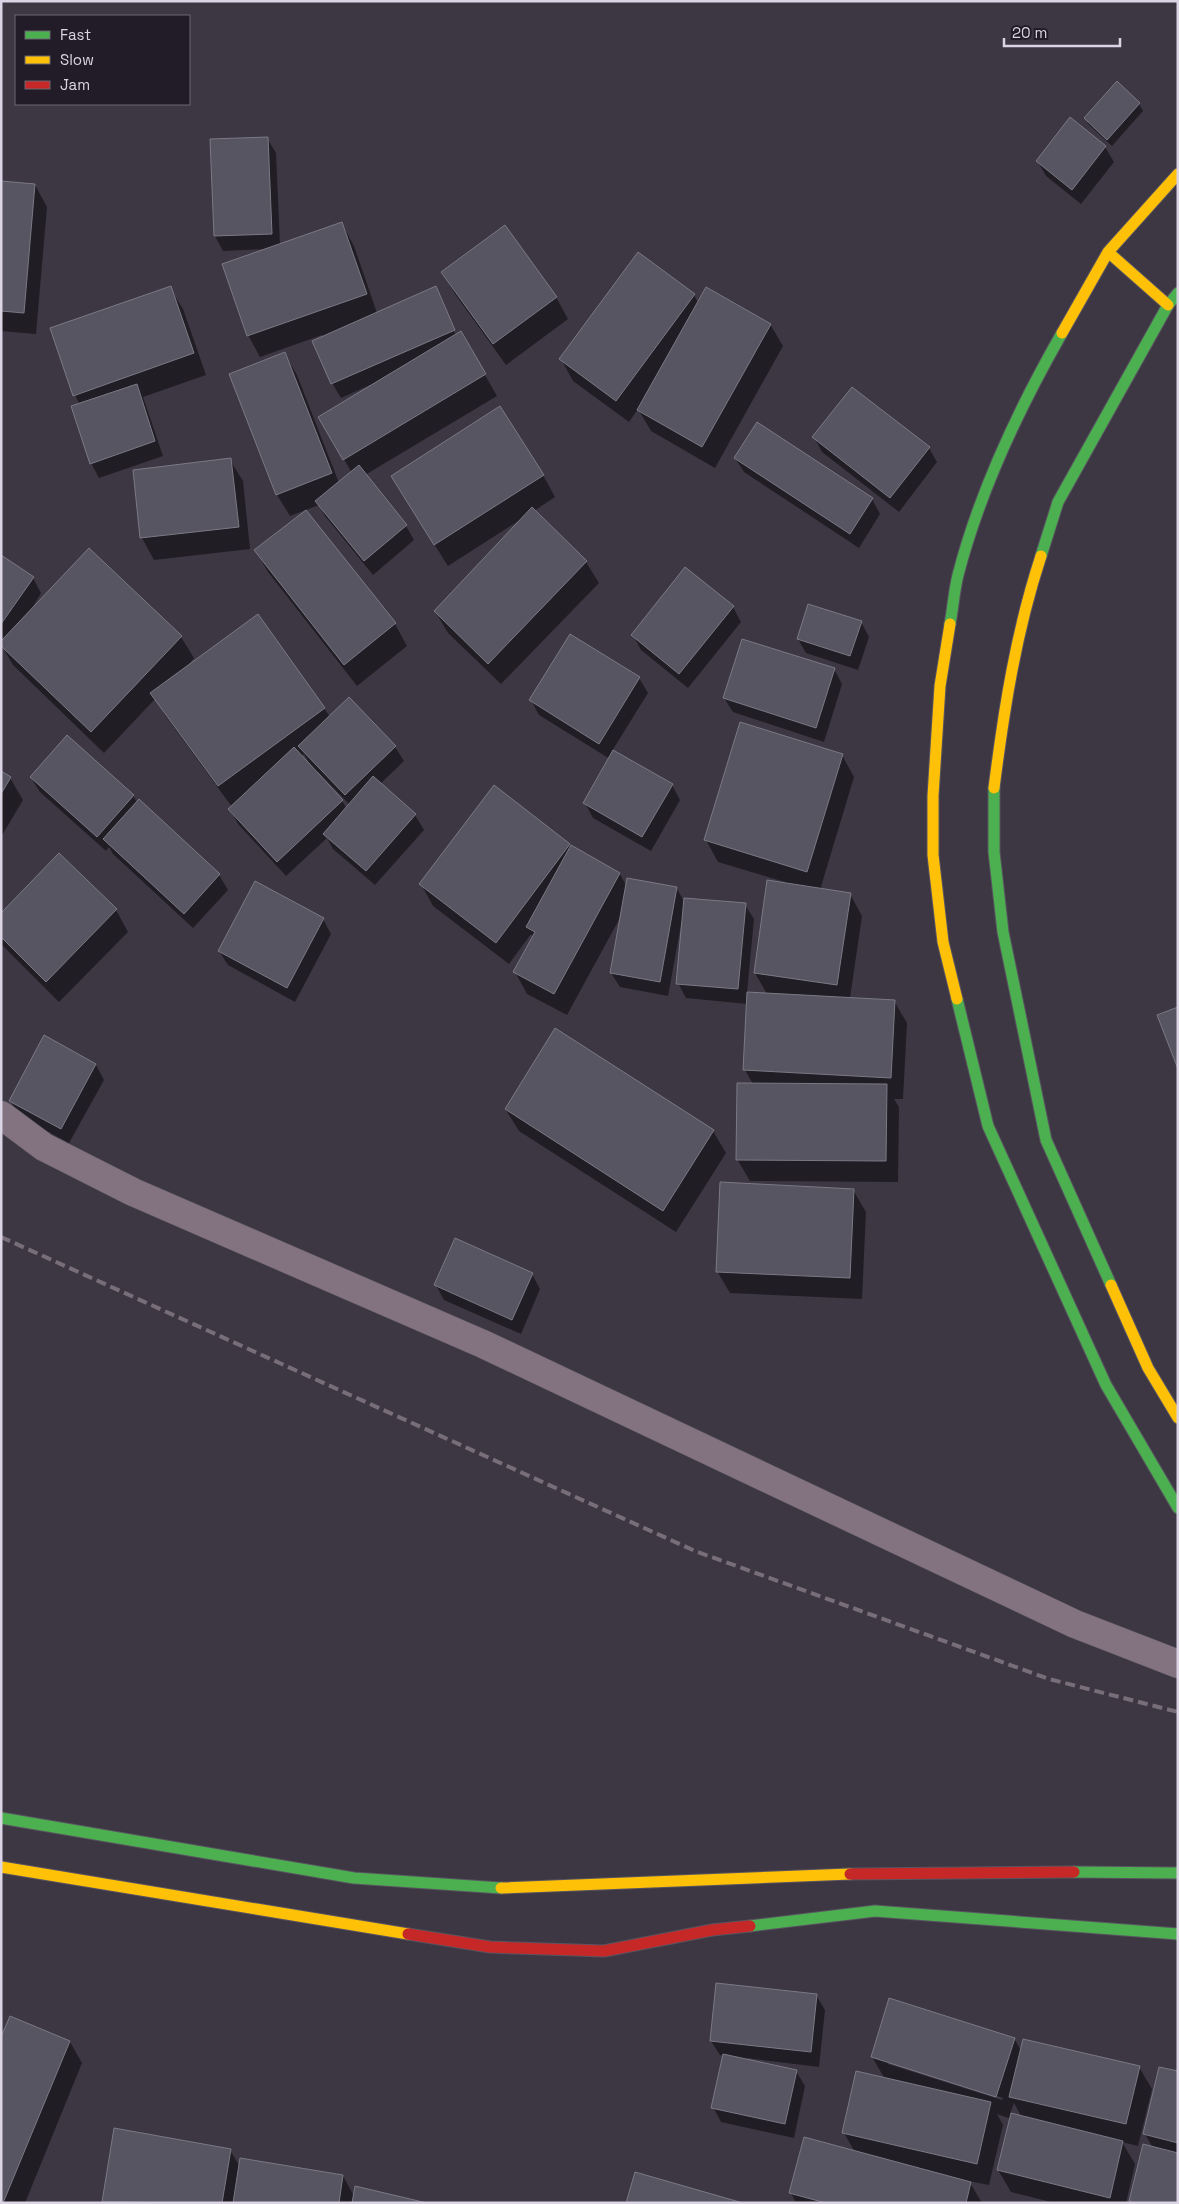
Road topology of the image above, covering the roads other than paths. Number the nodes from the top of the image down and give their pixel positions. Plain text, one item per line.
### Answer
1 (1178, 174) edge
2 (1108, 252) junction
3 (1178, 293) edge
4 (1168, 305) junction
5 (1, 1114) edge
6 (1178, 1418) edge
7 (1178, 1508) edge
8 (1178, 1664) edge
9 (1, 1818) edge
10 (1, 1867) edge
11 (1178, 1873) edge
12 (1178, 1934) edge

1 - 2 main road
2 - 4 main road
2 - 7 main road
3 - 4 main road
4 - 6 main road
5 - 8 street
9 - 11 main road
10 - 12 main road

